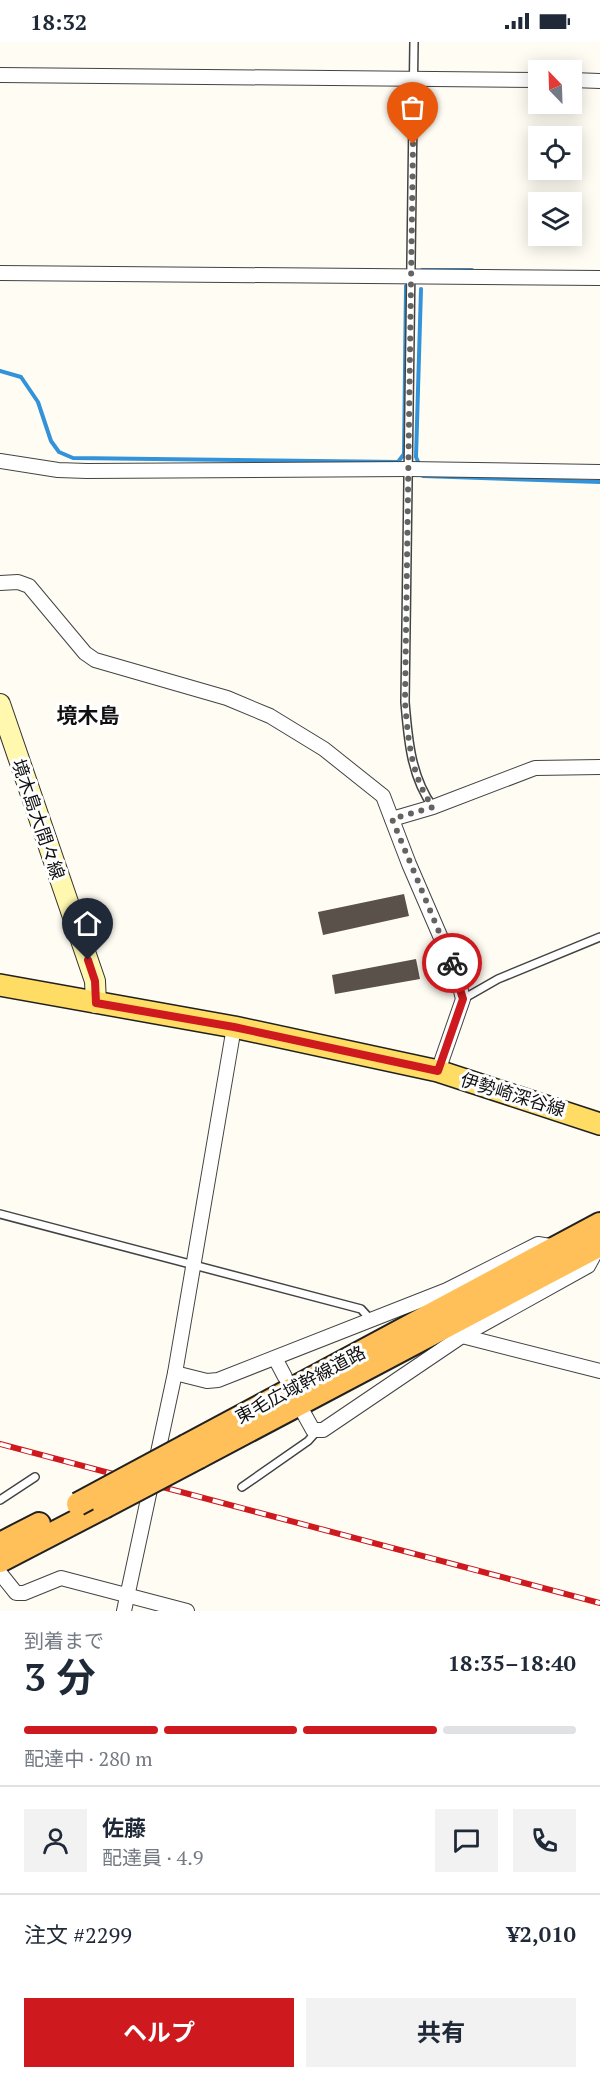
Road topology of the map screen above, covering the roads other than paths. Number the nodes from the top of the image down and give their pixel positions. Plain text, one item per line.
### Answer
1 (414, 42) edge
2 (0, 75) edge
3 (414, 79) junction
4 (528, 80) edge
5 (582, 80) edge
6 (600, 81) edge
7 (0, 273) edge
8 (413, 276) junction
9 (600, 278) edge
10 (0, 461) edge
11 (409, 469) junction
12 (600, 472) edge
13 (0, 583) edge
14 (0, 704) edge
15 (600, 767) edge
16 (433, 807) junction
17 (392, 819) junction
18 (600, 937) edge
19 (0, 985) edge
20 (463, 999) junction
21 (96, 1003) junction
22 (234, 1027) junction
23 (438, 1071) junction
24 (600, 1124) edge
25 (0, 1214) edge
26 (600, 1224) edge
27 (600, 1245) edge
28 (556, 1247) junction
29 (195, 1264) junction
30 (372, 1321) junction
31 (462, 1336) junction
32 (275, 1358) junction
33 (600, 1371) edge
34 (175, 1372) junction
35 (285, 1377) dead end
36 (303, 1412) dead end
37 (317, 1431) junction
38 (193, 1451) junction
39 (35, 1477) dead end
40 (242, 1487) dead end
41 (0, 1500) edge
42 (0, 1544) edge
43 (0, 1561) edge
44 (0, 1573) edge
45 (127, 1595) junction
46 (124, 1611) edge
47 (187, 1611) edge

1 - 3 lane
2 - 3 street
3 - 4 street
3 - 8 lane
5 - 6 street
7 - 8 street
8 - 9 street
8 - 11 lane
10 - 11 street
11 - 12 street
11 - 16 lane
13 - 17 street
14 - 21 main road, 境木島大間々線
15 - 16 street
16 - 17 street
17 - 20 street
18 - 20 lane
19 - 21 main road, 伊勢崎深谷線
20 - 23 street
21 - 22 main road, 伊勢崎深谷線
22 - 23 main road, 伊勢崎深谷線
22 - 29 street
23 - 24 main road, 伊勢崎深谷線
25 - 29 lane
26 - 28 highway, 東毛広域幹線道路
27 - 31 street
27 - 38 highway, 東毛広域幹線道路
28 - 30 street
28 - 38 highway, 東毛広域幹線道路
29 - 30 lane
29 - 34 street
30 - 32 street
31 - 33 street
31 - 37 street
32 - 34 street
32 - 35 street
34 - 45 street
36 - 37 street
37 - 40 lane
38 - 42 highway, 東毛広域幹線道路, bridge
38 - 43 highway, 東毛広域幹線道路, bridge
39 - 41 lane
44 - 45 street
45 - 46 street
45 - 47 street

